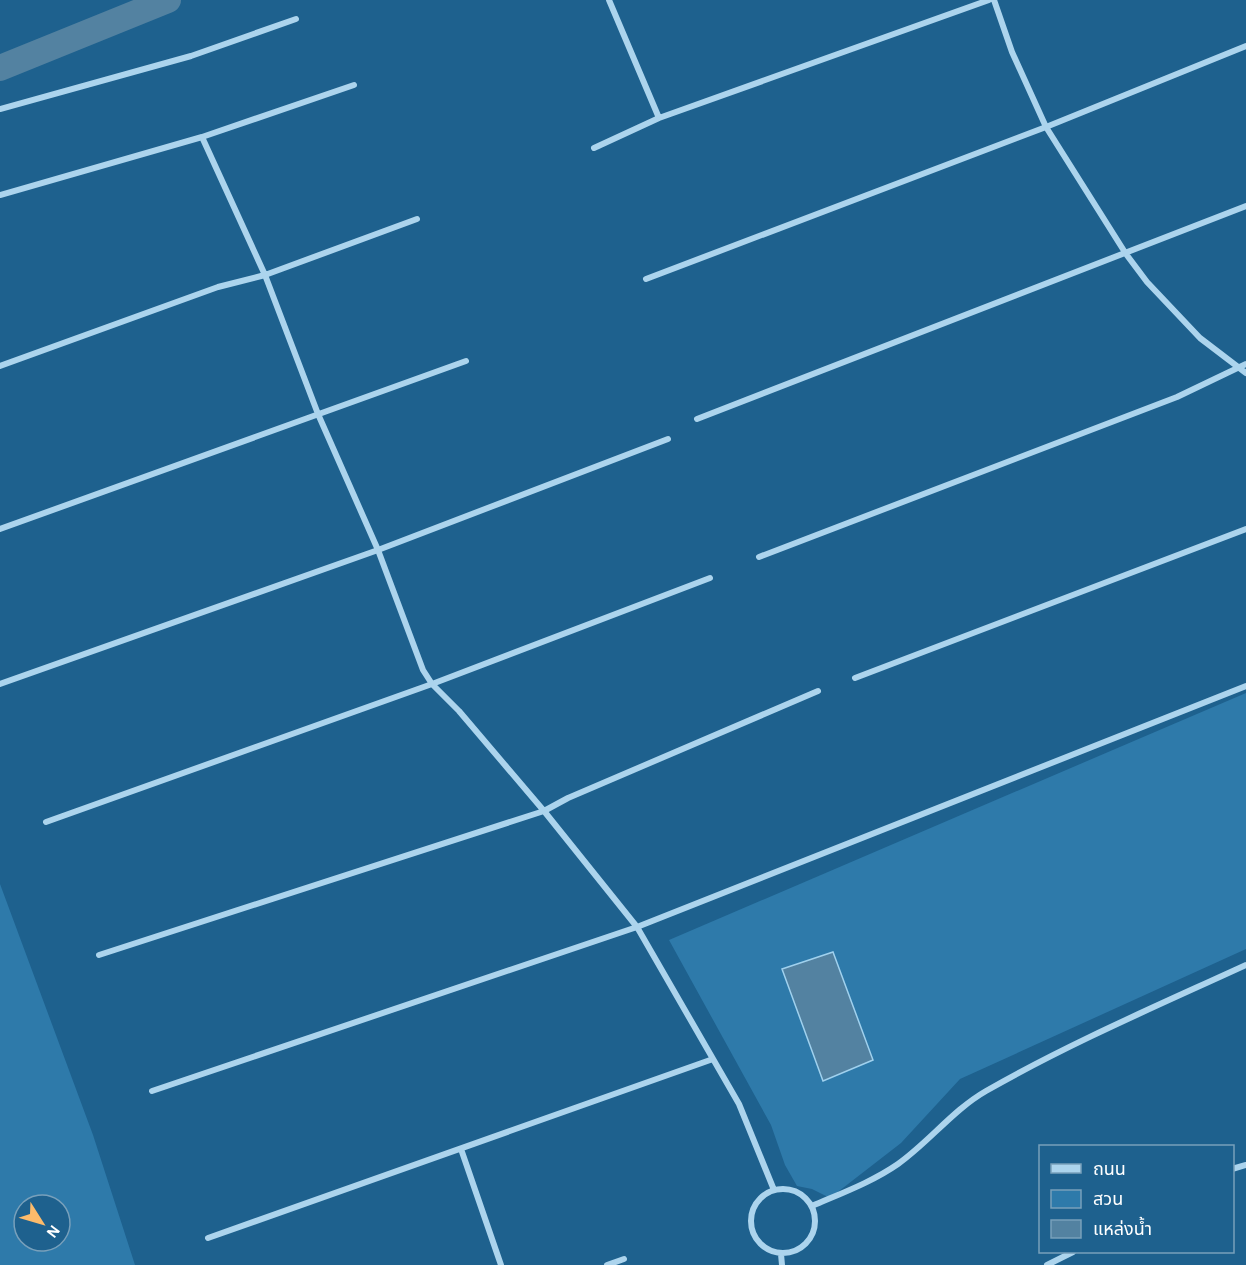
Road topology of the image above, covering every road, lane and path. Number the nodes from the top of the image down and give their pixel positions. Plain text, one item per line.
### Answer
1 (609, 0) edge
2 (992, 0) edge
3 (296, 19) dead end
4 (1246, 46) edge
5 (354, 85) dead end
6 (0, 109) edge
7 (659, 118) junction
8 (1046, 128) junction
9 (202, 137) junction
10 (594, 148) dead end
11 (0, 195) edge
12 (1246, 206) edge
13 (417, 219) dead end
14 (1126, 254) junction
15 (265, 275) junction
16 (646, 279) dead end
17 (466, 361) dead end
18 (1243, 365) edge
19 (0, 366) edge
20 (1246, 373) edge
21 (318, 414) junction
22 (697, 419) dead end
23 (668, 439) dead end
24 (0, 529) edge
25 (1246, 529) edge
26 (378, 550) junction
27 (759, 557) dead end
28 (710, 578) dead end
29 (855, 678) dead end
30 (0, 684) edge
31 (432, 684) junction
32 (1246, 686) edge
33 (818, 691) dead end
34 (544, 811) junction
35 (46, 822) dead end
36 (637, 927) junction
37 (99, 955) dead end
38 (1246, 965) edge
39 (713, 1059) junction
40 (152, 1091) dead end
41 (461, 1149) junction
42 (774, 1190) junction
43 (812, 1206) junction
44 (208, 1238) dead end
45 (1069, 1253) edge
46 (781, 1254) junction
47 (624, 1259) dead end
48 (501, 1265) edge
49 (607, 1265) edge
50 (782, 1265) edge
51 (1047, 1265) edge

1 - 7 street
2 - 7 street
2 - 8 street
3 - 6 street
4 - 8 street
5 - 9 street
7 - 10 street
8 - 14 street
8 - 16 street
9 - 11 street
9 - 15 street
12 - 14 street
13 - 15 street
14 - 18 street
14 - 22 street
15 - 19 street
15 - 21 street
17 - 21 street
18 - 20 street
18 - 27 street
21 - 24 street
21 - 26 street
23 - 26 street
25 - 29 street
26 - 30 street
26 - 31 street
28 - 31 street
31 - 34 street
31 - 35 street
32 - 36 street
33 - 34 street
34 - 36 street
34 - 37 street
36 - 39 street
36 - 40 street
38 - 43 street
39 - 41 street
39 - 42 street
41 - 44 street
41 - 48 street
42 - 43 street
42 - 46 street
43 - 46 street
45 - 51 street
46 - 50 street
47 - 49 street

